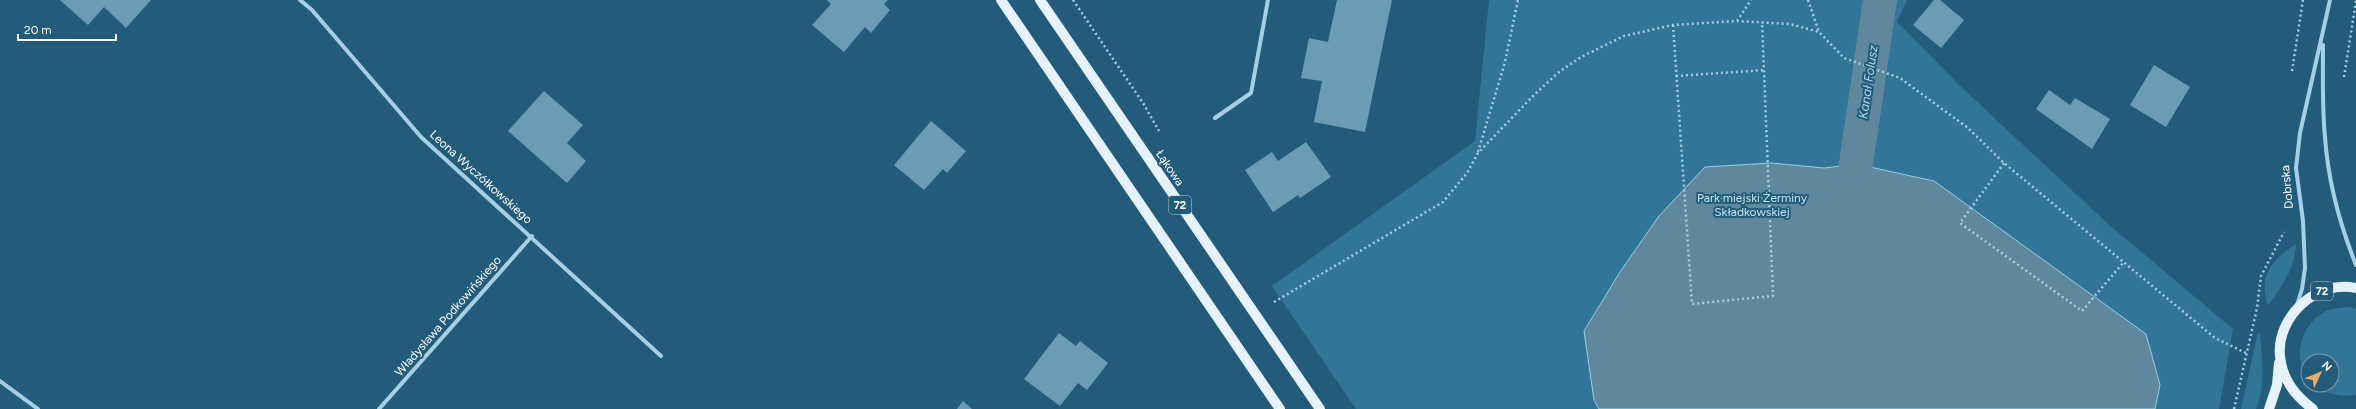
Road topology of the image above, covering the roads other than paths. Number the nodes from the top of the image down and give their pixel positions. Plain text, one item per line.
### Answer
1 (300, 0) edge
2 (1001, 0) edge
3 (1040, 0) edge
4 (1268, 0) edge
5 (2330, 0) edge
6 (2323, 39) junction
7 (1215, 118) dead end
8 (532, 236) junction
9 (2356, 265) edge
10 (2356, 288) edge
11 (2295, 311) junction
12 (2280, 355) junction
13 (661, 356) dead end
14 (0, 381) edge
15 (38, 409) edge
16 (379, 409) edge
17 (1280, 409) edge
18 (1320, 409) edge
19 (2269, 409) edge
20 (2313, 409) edge

1 - 8 street, Leona Wyczółkowskiego
2 - 17 main road
3 - 18 main road, Łąkowa / 72
4 - 7 street
5 - 6 street, Dobrska
6 - 9 street, Dobrska
6 - 11 street, Dobrska
8 - 13 street, Leona Wyczółkowskiego
8 - 16 street, Władysława Podkowińskiego
10 - 11 main road, 72
11 - 12 main road, 72
12 - 19 main road, 72
12 - 20 main road, 72
14 - 15 street

